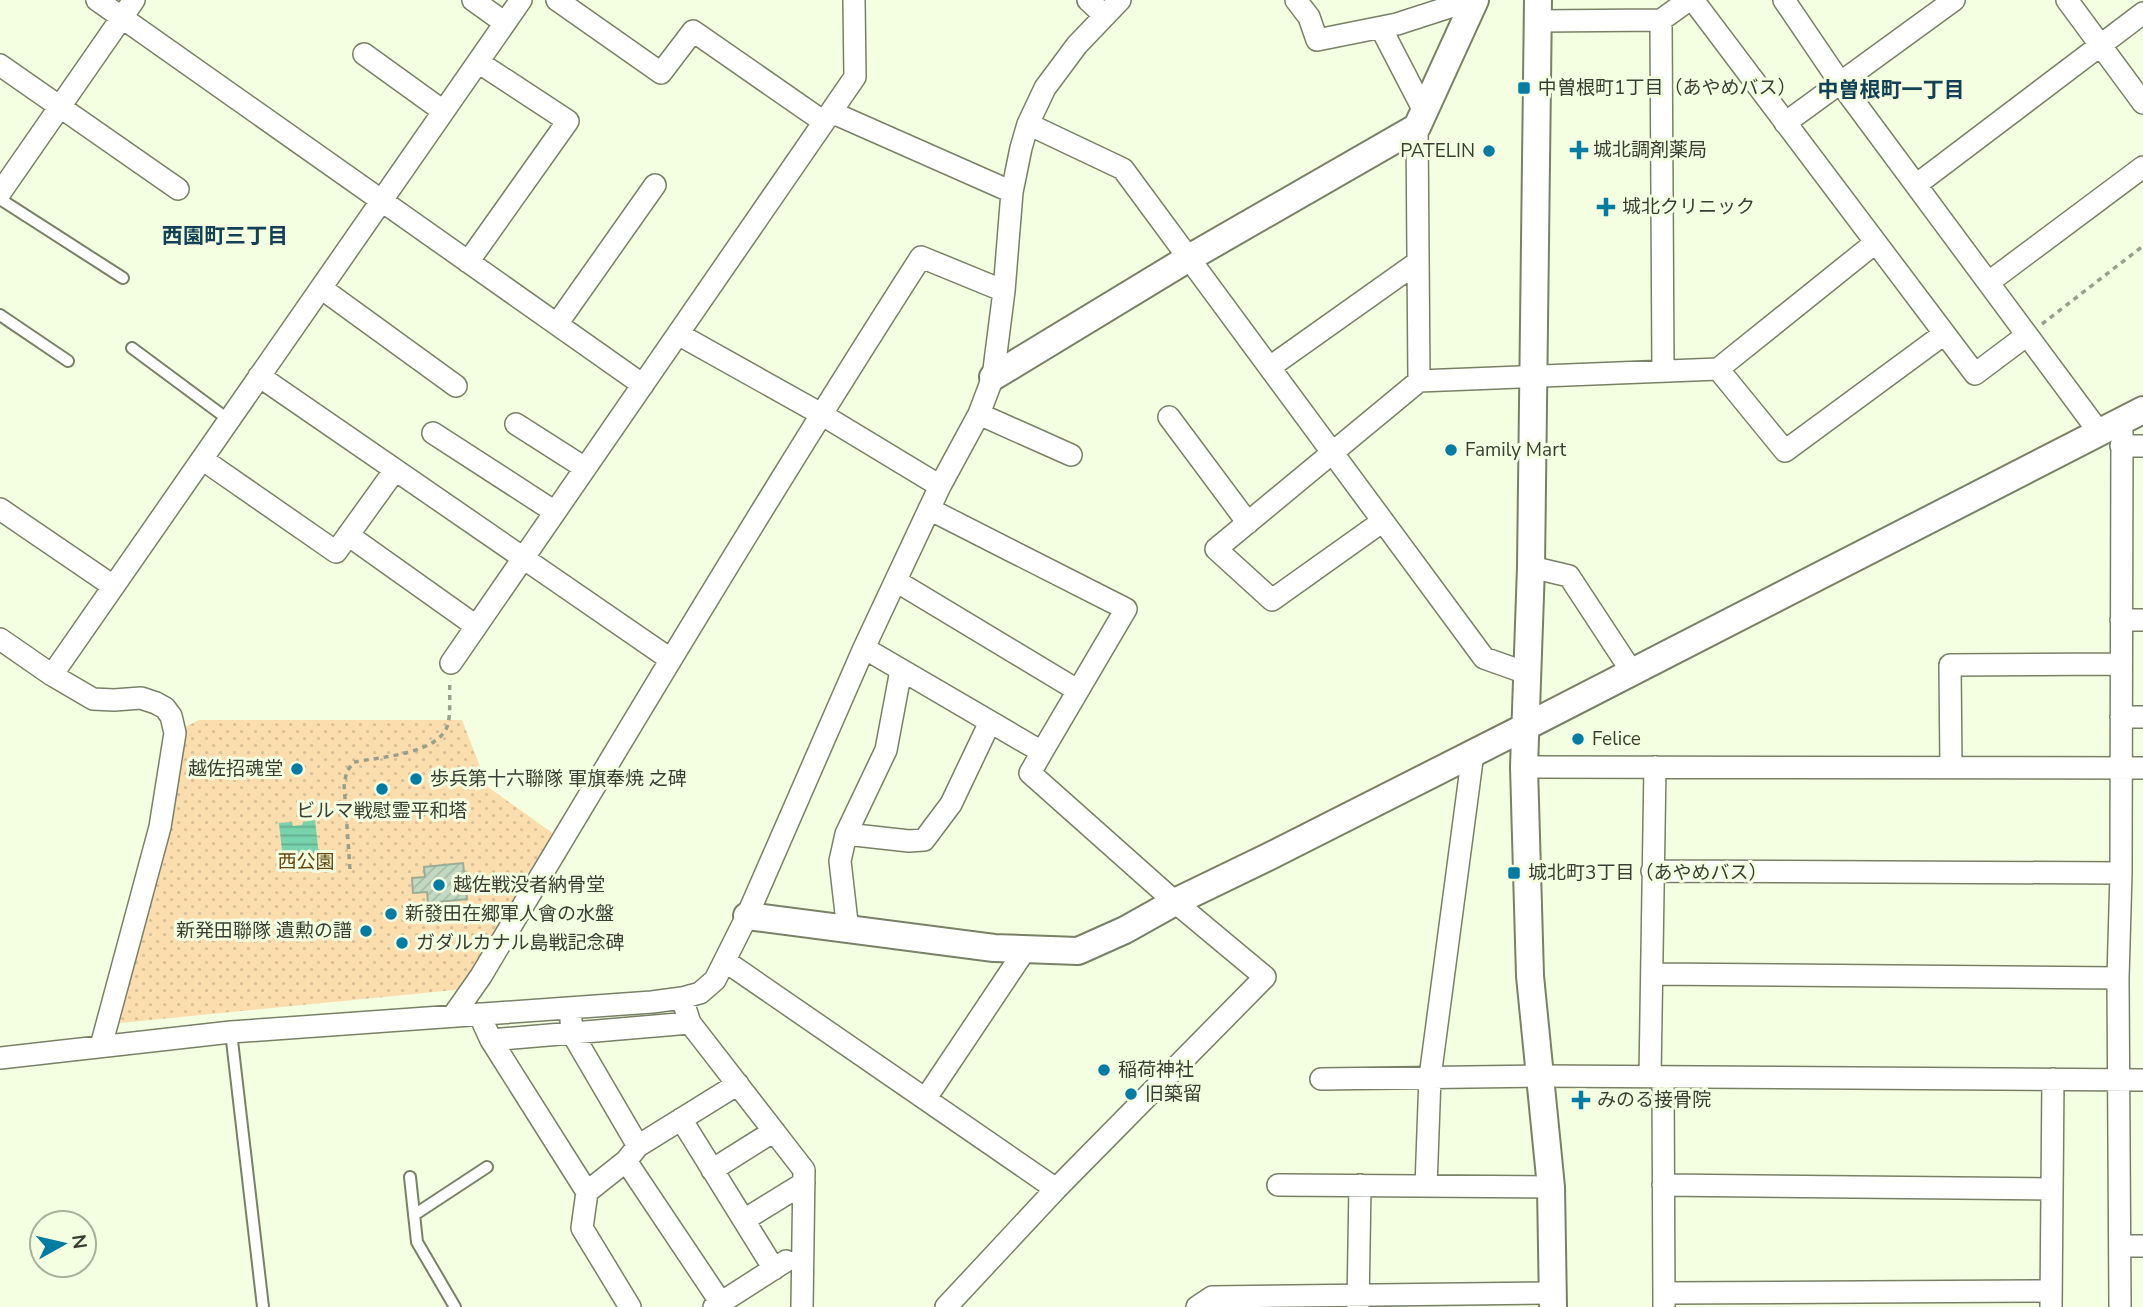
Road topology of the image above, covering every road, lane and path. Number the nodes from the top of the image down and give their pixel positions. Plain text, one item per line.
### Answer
1 (97, 0) edge
2 (473, 0) edge
3 (520, 0) edge
4 (557, 0) edge
5 (854, 0) edge
6 (1088, 0) edge
7 (1120, 0) edge
8 (1296, 0) edge
9 (1473, 0) edge
10 (1691, 0) edge
11 (1784, 0) edge
12 (1954, 0) edge
13 (2067, 0) edge
14 (128, 9) edge
15 (1538, 10) edge
16 (2143, 13) edge
17 (1104, 15) junction
18 (1661, 20) junction
19 (505, 23) junction
20 (1381, 28) junction
21 (2101, 45) junction
22 (365, 54) dead end
23 (478, 62) junction
24 (0, 65) edge
25 (1841, 83) junction
26 (2143, 103) edge
27 (59, 107) junction
28 (443, 111) junction
29 (828, 117) junction
30 (1420, 119) junction
31 (1784, 123) junction
32 (1028, 124) junction
33 (2143, 167) edge
34 (655, 185) dead end
35 (1916, 185) junction
36 (178, 189) dead end
37 (1, 192) edge
38 (1012, 192) junction
39 (381, 200) junction
40 (1875, 243) junction
41 (2143, 246) edge
42 (1189, 258) junction
43 (468, 261) junction
44 (1418, 262) junction
45 (122, 278) dead end
46 (1989, 282) junction
47 (321, 288) junction
48 (1004, 291) junction
49 (0, 315) edge
50 (557, 324) junction
51 (678, 334) junction
52 (1944, 334) junction
53 (2028, 335) junction
54 (132, 348) dead end
55 (68, 361) dead end
56 (1270, 368) junction
57 (1718, 369) junction
58 (1663, 371) junction
59 (260, 376) junction
60 (993, 377) junction
61 (1531, 378) junction
62 (1419, 381) junction
63 (643, 385) junction
64 (456, 386) dead end
65 (821, 414) junction
66 (979, 414) junction
67 (1169, 417) dead end
68 (229, 420) junction
69 (516, 424) dead end
70 (2126, 431) edge
71 (433, 433) dead end
72 (1333, 454) junction
73 (1071, 455) dead end
74 (202, 459) junction
75 (585, 468) junction
76 (396, 470) junction
77 (940, 486) junction
78 (0, 509) edge
79 (929, 509) junction
80 (555, 512) junction
81 (1382, 521) junction
82 (1248, 523) junction
83 (348, 535) junction
84 (523, 558) junction
85 (1531, 567) junction
86 (896, 581) junction
87 (114, 586) junction
88 (2132, 620) edge
89 (476, 626) junction
90 (0, 639) edge
91 (864, 648) junction
92 (670, 659) junction
93 (451, 663) joint
94 (2121, 664) junction
95 (901, 670) junction
96 (1632, 672) junction
97 (1529, 674) junction
98 (52, 675) junction
99 (1077, 690) junction
100 (2121, 717) junction
101 (2143, 717) edge
102 (990, 722) junction
103 (1525, 727) junction
104 (1042, 752) junction
105 (1473, 753) junction
106 (1524, 766) junction
107 (1655, 767) junction
108 (1951, 767) junction
109 (2121, 768) junction
110 (2143, 768) edge
111 (846, 834) junction
112 (350, 869) dead end
113 (1652, 872) junction
114 (2121, 873) junction
115 (1175, 902) junction
116 (747, 916) junction
117 (848, 930) junction
118 (1025, 950) junction
119 (725, 961) junction
120 (1652, 974) junction
121 (2118, 978) junction
122 (682, 998) junction
123 (570, 1007) junction
124 (479, 1014) junction
125 (453, 1016) junction
126 (690, 1023) junction
127 (231, 1032) junction
128 (572, 1033) junction
129 (491, 1040) junction
130 (101, 1046) junction
131 (0, 1058) edge
132 (1539, 1076) junction
133 (1430, 1077) junction
134 (1657, 1077) junction
135 (1321, 1079) dead end
136 (2053, 1079) junction
137 (2120, 1080) junction
138 (2143, 1080) edge
139 (738, 1084) junction
140 (926, 1098) junction
141 (681, 1119) junction
142 (774, 1131) junction
143 (632, 1154) junction
144 (487, 1167) dead end
145 (712, 1170) junction
146 (410, 1177) dead end
147 (804, 1184) junction
148 (1278, 1185) dead end
149 (1360, 1185) junction
150 (1663, 1185) junction
151 (1426, 1186) junction
152 (1551, 1187) junction
153 (2052, 1188) junction
154 (1056, 1189) junction
155 (587, 1192) junction
156 (414, 1214) junction
157 (744, 1220) junction
158 (2120, 1246) junction
159 (2143, 1246) edge
160 (803, 1251) junction
161 (774, 1269) junction
162 (2051, 1299) edge
163 (1553, 1300) edge
164 (1664, 1300) edge
165 (1358, 1301) edge
166 (718, 1305) edge
167 (263, 1307) edge
168 (455, 1307) edge
169 (630, 1307) edge
170 (802, 1307) edge
171 (946, 1307) edge
172 (1197, 1307) edge
173 (2120, 1307) edge

1 - 14 street
2 - 19 street
3 - 19 street
4 - 29 street
5 - 29 street
6 - 17 street
7 - 17 street
8 - 20 street
9 - 20 street
9 - 30 street
10 - 18 street
10 - 31 street
11 - 25 street
12 - 25 street
13 - 21 street
14 - 27 street
14 - 39 street
15 - 18 street
15 - 61 street
16 - 21 street
17 - 32 street
18 - 58 street
19 - 23 street
20 - 30 street
21 - 26 street
21 - 35 street
22 - 28 street
23 - 28 street
23 - 43 street
24 - 27 street
25 - 31 street
25 - 35 street
27 - 36 street
27 - 37 street
28 - 39 street
29 - 38 street
29 - 51 street
30 - 42 street
30 - 44 street
31 - 40 street
32 - 38 street
32 - 42 street
33 - 46 street
34 - 50 street
35 - 46 street
37 - 45 lane
38 - 48 street
39 - 43 street
39 - 47 street
40 - 52 street
40 - 57 street
41 - 53 path
42 - 56 street
42 - 60 street
43 - 50 street
44 - 56 street
44 - 62 street
46 - 53 street
47 - 59 street
47 - 64 street
48 - 60 street
48 - 65 street
49 - 55 lane
50 - 63 street
51 - 63 street
51 - 65 street
52 - 53 street
52 - 57 street
53 - 70 street
54 - 68 lane
56 - 72 street
57 - 58 street
58 - 61 street
59 - 68 street
59 - 76 street
60 - 66 street
61 - 62 street
61 - 85 street
62 - 72 street
63 - 75 street
65 - 77 street
65 - 92 street
66 - 73 street
66 - 77 street
67 - 82 street
68 - 74 street
69 - 75 street
70 - 88 street
70 - 96 street
71 - 80 street
72 - 81 street
72 - 82 street
74 - 83 street
74 - 87 street
75 - 80 street
76 - 83 street
76 - 84 street
77 - 79 street
78 - 87 street
79 - 86 street
79 - 99 street
80 - 84 street
81 - 82 street
81 - 97 street
83 - 89 street
84 - 89 street
84 - 92 street
85 - 96 street
85 - 97 street
86 - 91 street
86 - 99 street
87 - 98 street
88 - 94 street
89 - 93 street
90 - 98 street
91 - 95 street
91 - 116 street
92 - 125 street
93 - 112 path
94 - 100 street
94 - 108 street
95 - 102 street
95 - 111 street
96 - 103 street
97 - 103 street
98 - 130 street
99 - 104 street
100 - 101 street
100 - 109 street
102 - 104 street
102 - 111 street
103 - 105 street
103 - 106 street
104 - 115 street
105 - 115 street
105 - 133 street
106 - 107 street
106 - 132 street
107 - 108 street
107 - 113 street
108 - 109 street
109 - 110 street
109 - 114 street
111 - 117 street
113 - 114 street
113 - 120 street
114 - 121 street
115 - 118 street
115 - 154 street
116 - 117 street
116 - 119 street
117 - 118 street
118 - 140 street
119 - 122 street
119 - 140 street
120 - 121 street
120 - 134 street
121 - 137 street
122 - 123 street
122 - 126 street
123 - 124 street
123 - 128 street
124 - 125 street
124 - 129 street
125 - 127 street
126 - 128 street
126 - 139 street
127 - 130 street
127 - 167 lane
128 - 129 street
128 - 143 street
129 - 155 street
130 - 131 street
132 - 133 street
132 - 134 street
132 - 152 street
133 - 135 street
133 - 151 street
134 - 136 street
134 - 150 street
136 - 137 street
136 - 153 street
137 - 138 street
137 - 158 street
139 - 141 street
139 - 142 street
140 - 154 street
141 - 143 street
141 - 145 street
142 - 145 street
142 - 147 street
143 - 155 street
143 - 166 street
144 - 156 lane
145 - 157 street
146 - 156 lane
147 - 157 street
147 - 160 street
148 - 149 street
149 - 151 street
149 - 165 street
150 - 153 street
150 - 164 street
151 - 152 street
152 - 163 street
153 - 162 street
154 - 171 street
155 - 169 street
156 - 168 lane
157 - 161 street
158 - 159 street
158 - 173 street
160 - 161 street
160 - 170 street
161 - 166 street
162 - 164 street
163 - 165 street
165 - 172 street

